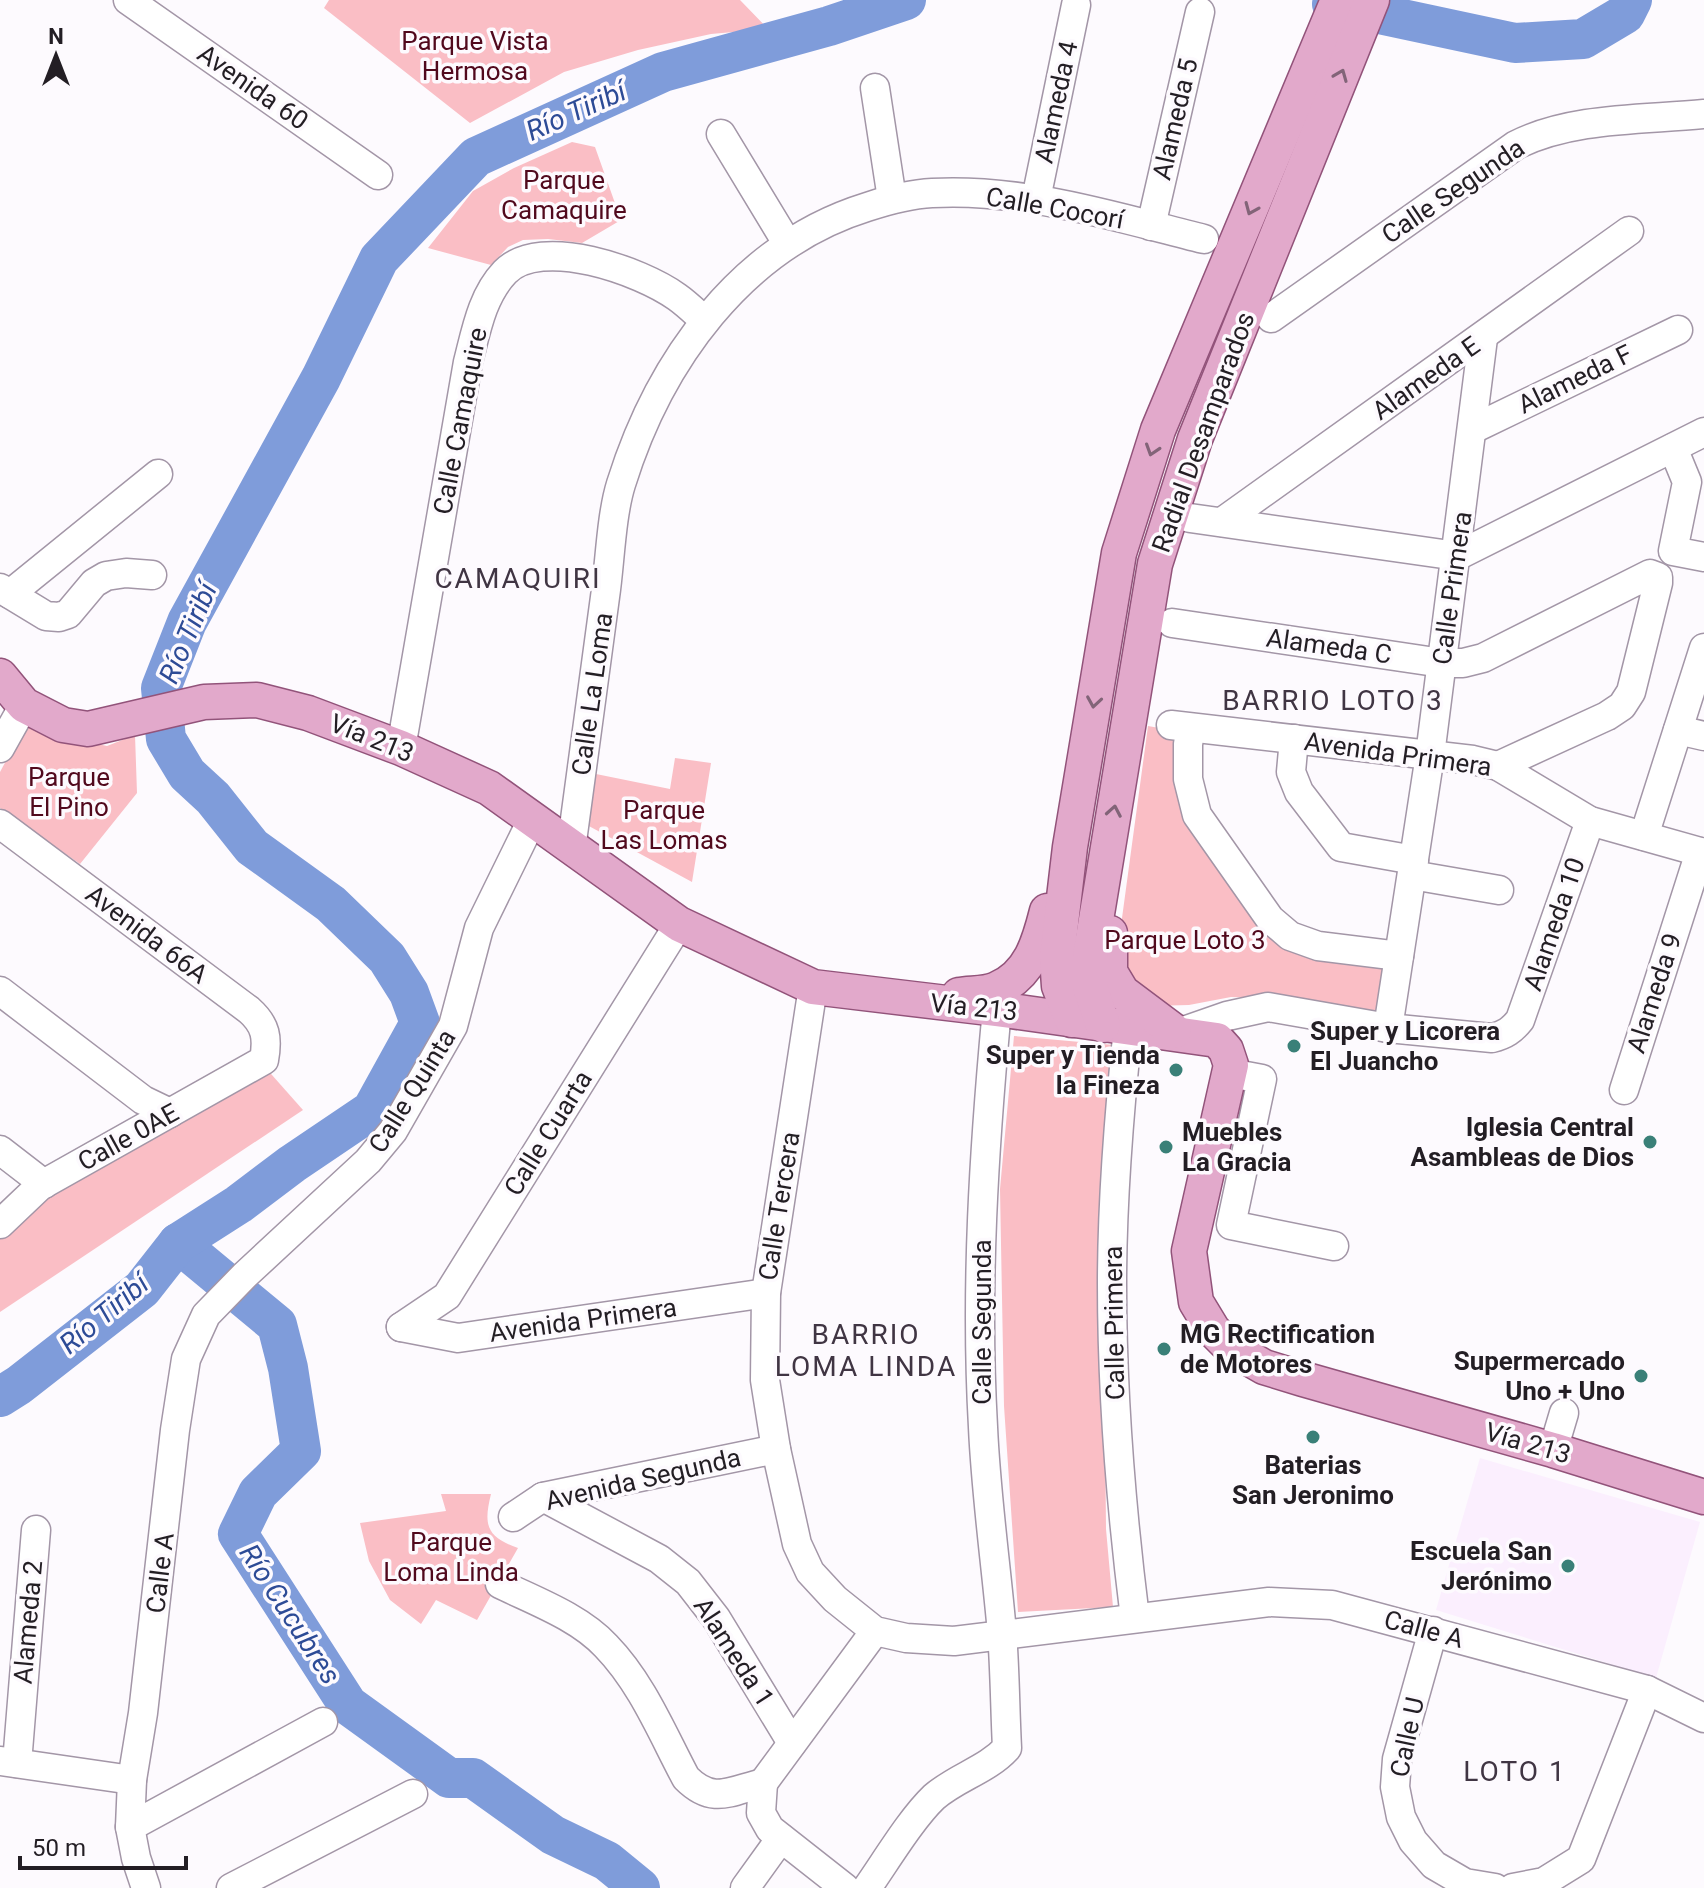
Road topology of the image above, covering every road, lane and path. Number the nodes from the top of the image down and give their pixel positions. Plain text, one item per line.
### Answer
1 (128, 0) edge
2 (1338, 0) edge
3 (1372, 0) edge
4 (1076, 5) dead end
5 (1200, 12) dead end
6 (875, 88) dead end
7 (1704, 114) edge
8 (721, 134) dead end
9 (1297, 143) junction
10 (378, 175) dead end
11 (892, 199) junction
12 (1036, 199) junction
13 (1151, 226) junction
14 (1629, 231) dead end
15 (1204, 239) dead end
16 (787, 243) junction
17 (1271, 318) dead end
18 (705, 321) junction
19 (1678, 330) dead end
20 (1483, 338) junction
21 (1473, 429) junction
22 (1704, 432) edge
23 (1673, 448) junction
24 (158, 474) dead end
25 (1190, 518) dead end
26 (1222, 522) junction
27 (1457, 556) junction
28 (1704, 557) edge
29 (152, 575) dead end
30 (5, 591) edge
31 (1172, 623) dead end
32 (1704, 648) edge
33 (1442, 663) junction
34 (0, 676) edge
35 (24, 705) junction
36 (1691, 733) edge
37 (1294, 739) junction
38 (0, 748) edge
39 (401, 748) junction
40 (1430, 755) junction
41 (1498, 766) junction
42 (532, 820) junction
43 (1590, 821) junction
44 (0, 824) edge
45 (1644, 836) junction
46 (1070, 847) junction
47 (571, 849) junction
48 (1702, 852) edge
49 (1106, 859) junction
50 (1413, 867) junction
51 (1499, 890) dead end
52 (679, 924) junction
53 (1037, 948) junction
54 (1399, 956) junction
55 (813, 987) junction
56 (0, 991) edge
57 (908, 1000) junction
58 (1268, 1007) junction
59 (997, 1009) junction
60 (1101, 1024) junction
61 (1388, 1028) junction
62 (1178, 1033) junction
63 (264, 1060) joint
64 (1230, 1069) junction
65 (1624, 1090) dead end
66 (170, 1113) junction
67 (0, 1150) edge
68 (44, 1184) junction
69 (0, 1224) edge
70 (1334, 1246) dead end
71 (245, 1275) joint
72 (766, 1293) junction
73 (401, 1327) joint
74 (1564, 1413) dead end
75 (776, 1449) junction
76 (1553, 1450) junction
77 (543, 1497) junction
78 (1704, 1497) edge
79 (513, 1517) dead end
80 (36, 1530) dead end
81 (500, 1584) dead end
82 (1135, 1618) junction
83 (875, 1631) junction
84 (1433, 1631) junction
85 (1002, 1635) junction
86 (1647, 1690) junction
87 (1704, 1718) edge
88 (323, 1722) dead end
89 (792, 1743) junction
90 (8, 1762) edge
91 (132, 1780) junction
92 (763, 1783) junction
93 (413, 1794) dead end
94 (130, 1827) junction
95 (781, 1838) junction
96 (146, 1888) edge
97 (231, 1888) edge
98 (745, 1888) edge
99 (845, 1888) edge
100 (867, 1888) edge
101 (1495, 1888) edge
102 (1513, 1888) edge

1 - 10 street, Avenida 60
2 - 9 main road, Radial Desamparados
9 -> 3 main road, Radial Desamparados
4 - 12 street, Alameda 4
5 - 13 street, Alameda 5
6 - 11 street
7 - 17 street, Calle Segunda
8 - 16 street
9 -> 46 main road, Radial Desamparados
49 -> 9 main road, Radial Desamparados
11 - 12 street, Calle Cocorí
11 - 16 street, Calle Cocorí
12 - 13 street, Calle Cocorí
13 - 15 street, Calle Cocorí
14 - 20 street, Alameda E
16 - 18 street, Calle Cocorí
18 - 39 street, Calle Camaquire
18 - 47 street, Calle La Loma
19 - 21 street, Alameda F
20 - 21 street, Calle Primera
20 - 26 street, Alameda E
21 - 27 street, Calle Primera
22 - 23 street
23 - 27 street
23 - 28 street
24 - 30 street
25 - 26 street
26 - 27 street
27 - 33 street, Calle Primera
29 - 30 street
31 - 33 street, Alameda C
32 - 36 street
33 - 40 street, Calle Primera
33 - 41 street, Alameda C
34 - 35 main road, Vía 213
35 - 38 street
35 - 39 main road, Vía 213
36 - 45 street
37 - 40 street, Avenida Primera
37 - 50 street
37 - 54 street, Avenida Primera
39 - 42 main road, Vía 213
40 - 41 street, Avenida Primera
40 - 50 street, Calle Primera
41 - 43 street, Avenida Primera
42 - 47 main road, Vía 213
42 - 71 street, Calle Quinta
43 - 45 street, Avenida Primera
43 - 61 street, Alameda 10
44 - 63 street, Avenida 66A
45 - 48 street, Avenida Primera
46 - 53 main road
46 - 60 main road, Radial Desamparados
47 - 52 main road, Vía 213
48 - 65 street, Alameda 9
49 - 60 main road, Radial Desamparados
49 - 62 main road
50 - 51 street
50 - 54 street, Calle Primera
52 - 55 main road, Vía 213
52 - 73 street, Calle Cuarta
53 - 57 main road
53 - 59 main road
54 - 61 street, Calle Primera
55 - 57 main road, Vía 213
55 - 72 street, Calle Tercera
56 - 66 street
57 - 59 main road, Vía 213
58 - 61 street
58 - 62 street
58 - 64 street
59 - 60 main road, Vía 213
59 - 85 street, Calle Segunda
60 - 62 main road, Vía 213
60 - 82 street, Calle Primera
62 - 64 main road, Vía 213
63 - 66 street, Calle 0AE
64 - 70 street
64 - 76 main road, Vía 213
66 - 68 street, Calle 0AE
67 - 68 street
68 - 69 street, Calle 0AE
71 - 91 street, Calle A
72 - 73 street, Avenida Primera
72 - 75 street, Calle Tercera
74 - 76 street
75 - 77 street, Avenida Segunda
75 - 83 street, Calle Tercera
76 - 78 main road, Vía 213
77 - 79 street, Avenida Segunda
77 - 89 street, Alameda 1
80 - 90 street, Alameda 2
81 - 92 street
82 - 84 street, Calle A
82 - 85 street, Calle A
83 - 85 street, Calle A
83 - 89 street
84 - 86 street, Calle A
84 - 101 street, Calle U
85 - 100 street
86 - 87 street, Calle A
86 - 102 street
88 - 94 street
89 - 92 street
90 - 91 street
91 - 94 street, Calle A
92 - 95 street
93 - 97 street
94 - 96 street, Calle A
95 - 98 street
95 - 99 street

